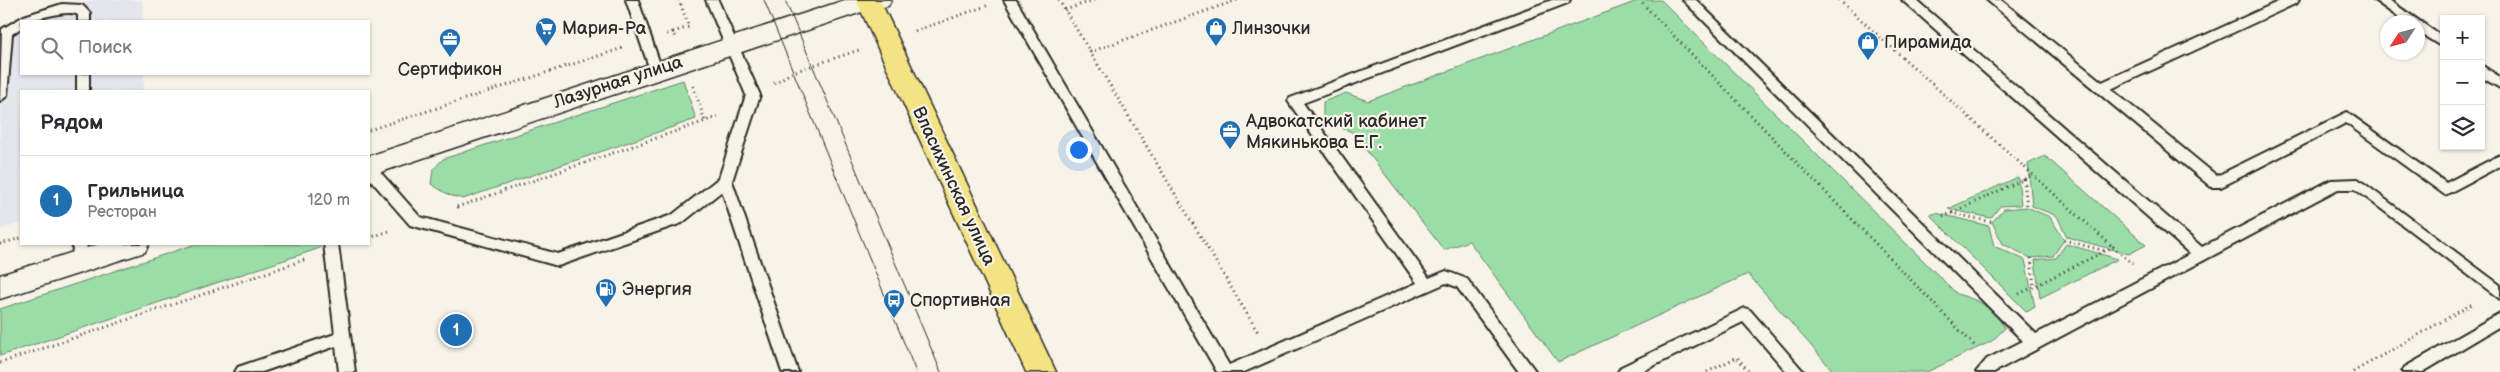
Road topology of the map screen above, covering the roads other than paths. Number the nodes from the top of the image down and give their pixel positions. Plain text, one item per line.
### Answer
1 (632, 0) edge
2 (712, 0) edge
3 (871, 0) edge
4 (1010, 0) edge
5 (1564, 0) edge
6 (1689, 0) edge
7 (1908, 0) edge
8 (1993, 0) edge
9 (2293, 0) edge
10 (2380, 0) edge
11 (2402, 15) edge
12 (25, 20) edge
13 (84, 20) edge
14 (20, 22) edge
15 (2425, 31) edge
16 (2440, 41) edge
17 (731, 46) junction
18 (656, 70) junction
19 (2485, 73) edge
20 (83, 75) edge
21 (2500, 83) edge
22 (2101, 88) junction
23 (83, 90) edge
24 (0, 96) edge
25 (2500, 160) edge
26 (370, 168) edge
27 (370, 169) edge
28 (725, 181) junction
29 (129, 245) edge
30 (332, 247) edge
31 (80, 253) edge
32 (2201, 255) junction
33 (1426, 285) junction
34 (0, 287) edge
35 (2500, 293) edge
36 (2500, 319) edge
37 (342, 337) junction
38 (2034, 342) junction
39 (1988, 368) edge
40 (243, 372) edge
41 (347, 372) edge
42 (790, 372) edge
43 (1041, 372) edge
44 (1227, 372) edge
45 (1528, 372) edge
46 (1626, 372) edge
47 (1796, 372) edge
48 (2410, 372) edge

1 - 18 lane
2 - 17 lane
3 - 17 street, Лазурная улица
3 - 43 highway, Власихинская улица
4 - 44 lane
5 - 33 lane
6 - 38 lane
7 - 32 lane
8 - 22 lane
9 - 22 lane
10 - 11 lane
12 - 13 lane
14 - 24 lane
15 - 16 lane
17 - 18 street, Лазурная улица
17 - 28 lane
18 - 26 street, Лазурная улица
19 - 21 lane
20 - 23 lane
22 - 25 lane
27 - 28 lane
28 - 42 lane
29 - 31 street
30 - 37 lane
31 - 34 street
32 - 35 lane
32 - 38 lane
33 - 44 lane
33 - 45 lane
36 - 48 lane
37 - 40 lane
37 - 41 lane
38 - 39 lane
46 - 47 lane

